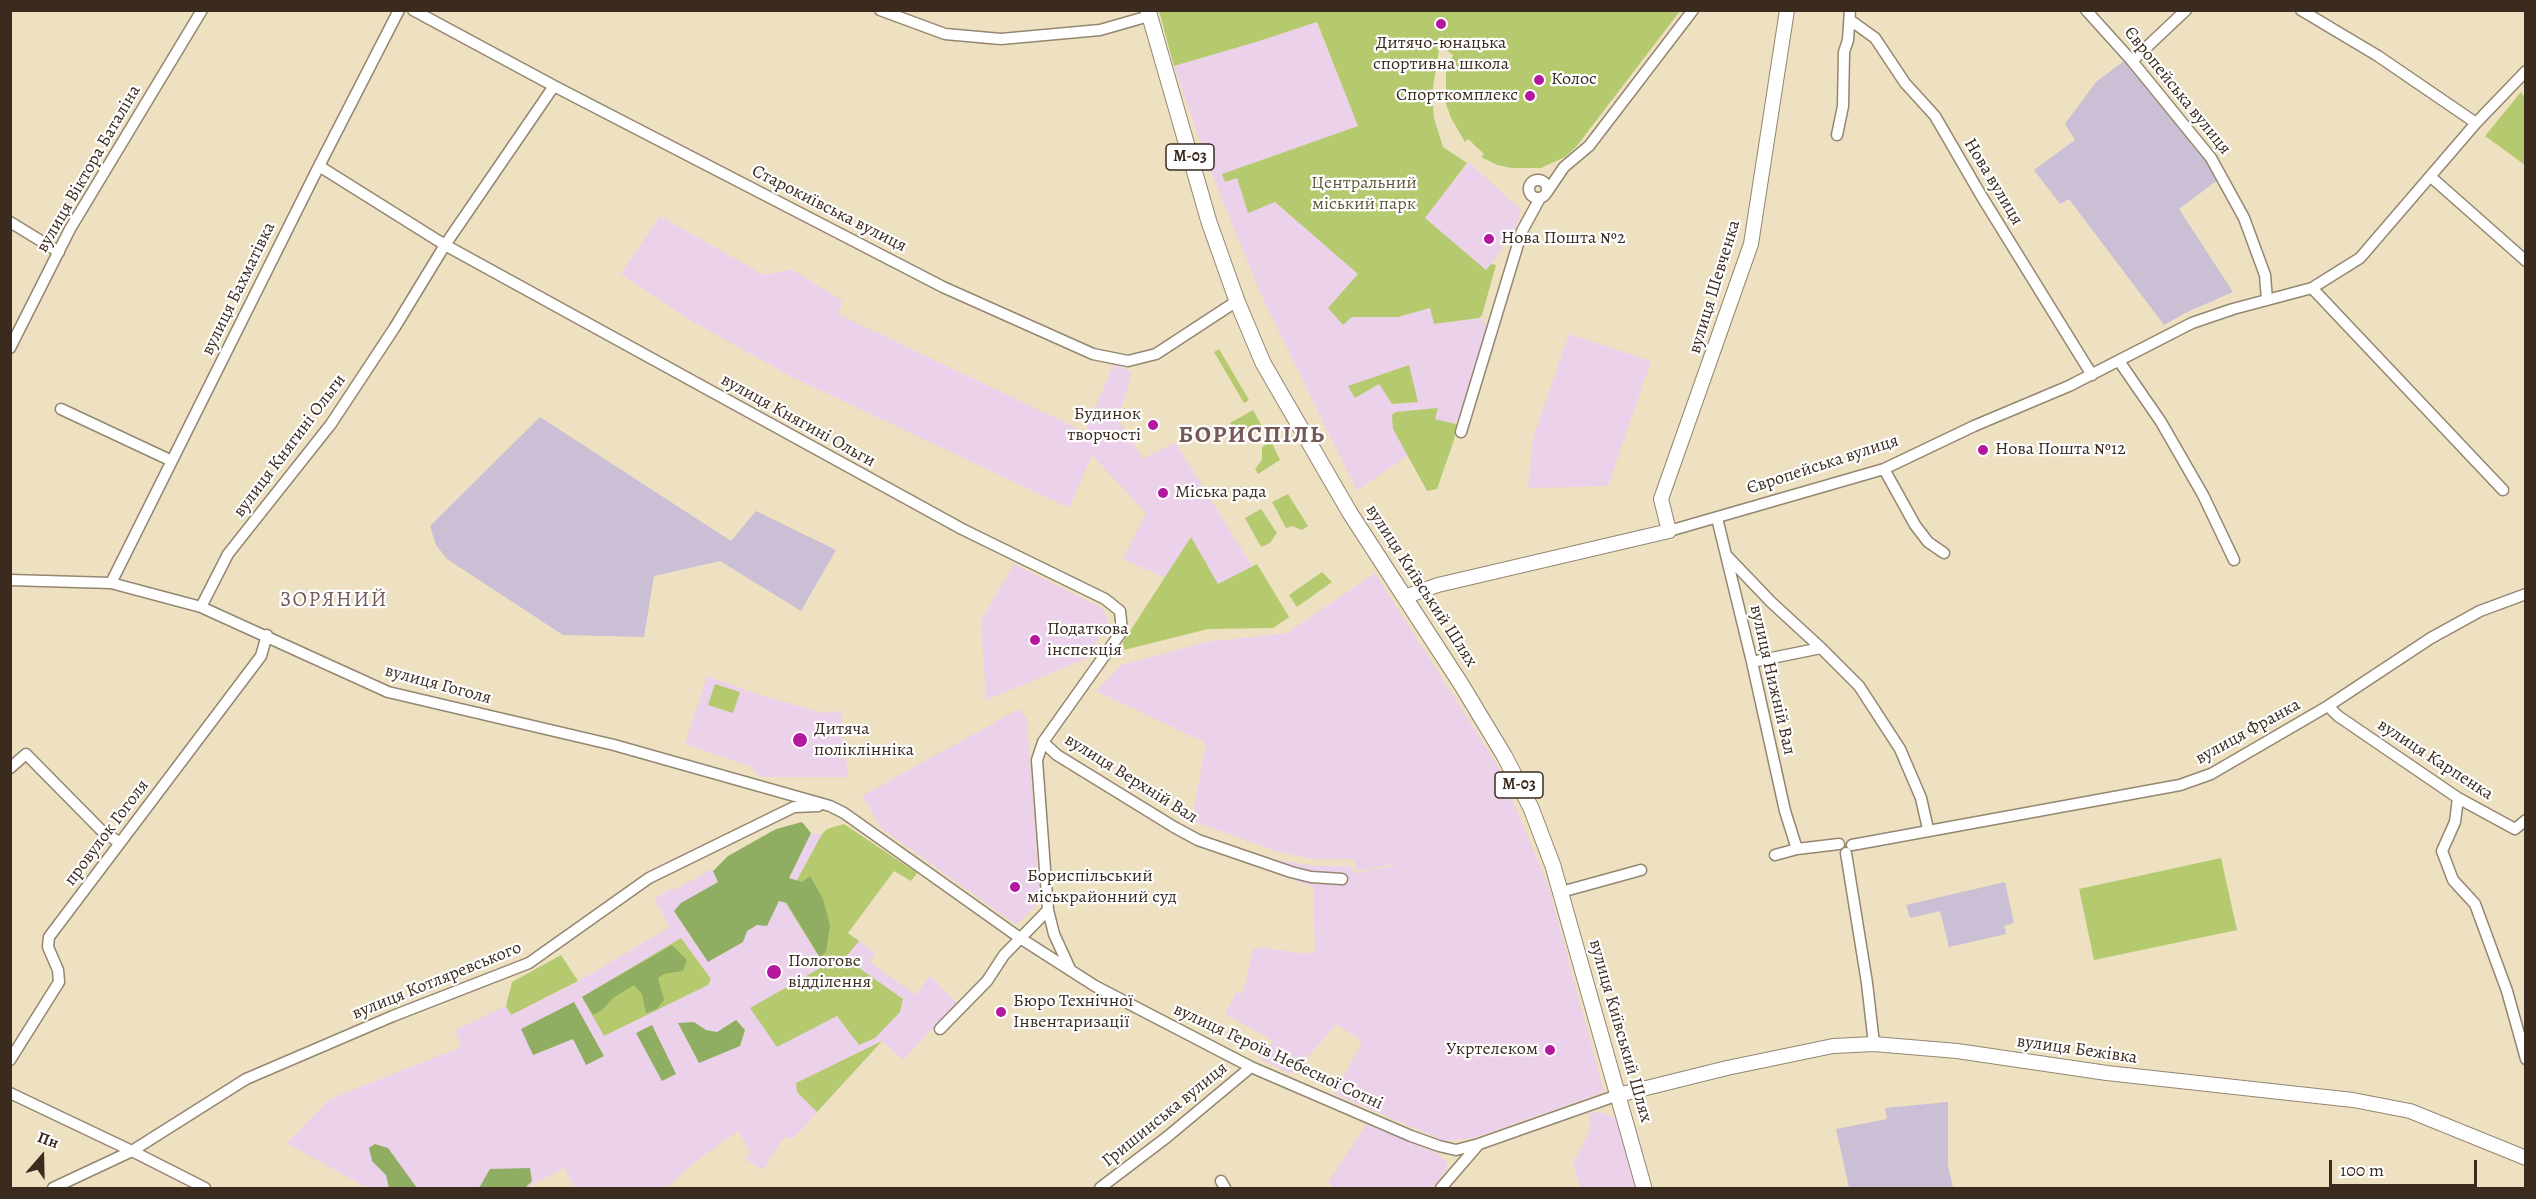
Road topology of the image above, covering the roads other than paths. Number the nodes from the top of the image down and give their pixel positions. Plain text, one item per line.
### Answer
1 (202, 10) edge
2 (399, 10) edge
3 (413, 10) edge
4 (880, 10) edge
5 (1693, 10) edge
6 (1787, 10) edge
7 (2086, 10) edge
8 (2186, 10) edge
9 (2301, 10) edge
10 (1149, 13) edge
11 (1850, 15) edge
12 (2132, 61) junction
13 (2526, 71) edge
14 (554, 86) junction
15 (2476, 123) junction
16 (1837, 135) dead end
17 (319, 166) junction
18 (1564, 167) junction
19 (2431, 177) junction
20 (1537, 180) junction
21 (1539, 195) junction
22 (10, 222) edge
23 (445, 245) junction
24 (59, 252) junction
25 (2526, 261) edge
26 (2312, 288) junction
27 (2266, 300) junction
28 (1236, 301) junction
29 (10, 348) edge
30 (2119, 361) junction
31 (2092, 375) junction
32 (61, 409) dead end
33 (1461, 432) dead end
34 (172, 461) junction
35 (1884, 469) junction
36 (2503, 490) dead end
37 (1717, 518) junction
38 (1670, 531) junction
39 (1944, 553) dead end
40 (1725, 554) junction
41 (2234, 560) dead end
42 (10, 580) edge
43 (111, 583) junction
44 (2526, 594) edge
45 (1404, 597) junction
46 (201, 607) junction
47 (267, 635) junction
48 (1821, 648) junction
49 (1752, 662) junction
50 (2328, 706) junction
51 (1043, 742) junction
52 (10, 768) edge
53 (2458, 798) junction
54 (830, 806) junction
55 (2526, 820) edge
56 (1928, 829) junction
57 (120, 843) junction
58 (1846, 847) junction
59 (1797, 849) junction
60 (1775, 855) dead end
61 (1641, 870) dead end
62 (1342, 879) dead end
63 (1561, 892) junction
64 (1048, 910) junction
65 (1020, 938) junction
66 (1070, 970) junction
67 (940, 1029) dead end
68 (1874, 1044) junction
69 (2526, 1059) edge
70 (10, 1060) edge
71 (1251, 1067) junction
72 (10, 1093) edge
73 (1618, 1095) junction
74 (1479, 1144) junction
75 (132, 1151) junction
76 (2526, 1158) edge
77 (76, 1184) edge
78 (53, 1188) edge
79 (205, 1188) edge
80 (1100, 1188) edge
81 (1441, 1188) edge
82 (1644, 1188) edge

1 - 24 street, вулиця Віктора Баталіна
2 - 17 street, вулиця Бахматівка
3 - 14 street, Старокиївська вулиця
4 - 10 street
5 - 18 street
6 - 38 main road, вулиця Шевченка
7 - 12 street, Європейська вулиця
8 - 12 street
9 - 15 street
10 - 28 highway, вулиця Київський Шлях / М-03
11 - 16 street
11 - 31 street, Нова вулиця
12 - 27 street, Європейська вулиця
13 - 15 street, Європейська вулиця
14 - 23 street, вулиця Княгині Ольги
14 - 28 street, Старокиївська вулиця
15 - 19 street, Європейська вулиця
17 - 23 street
17 - 34 street, вулиця Бахматівка
18 - 20 street
18 - 21 street
19 - 25 street
19 - 26 street, Європейська вулиця
20 - 21 street
20 - 21 street
21 - 33 street
22 - 24 street
23 - 46 street, вулиця Княгині Ольги
23 - 51 street, вулиця Княгині Ольги
24 - 29 street, вулиця Віктора Баталіна
26 - 27 street, Європейська вулиця
26 - 36 street
27 - 30 street, Європейська вулиця
28 - 45 highway, вулиця Київський Шлях / М-03
30 - 31 street, Європейська вулиця
30 - 41 street
31 - 35 street, Європейська вулиця
32 - 34 street
34 - 43 street, вулиця Бахматівка
35 - 37 street, Європейська вулиця
35 - 39 street
37 - 38 street, Європейська вулиця
37 - 40 street, вулиця Нижній Вал
38 - 45 main road, Європейська вулиця
40 - 48 street
40 - 49 street, вулиця Нижній Вал
42 - 43 street, вулиця Гоголя
43 - 46 street, вулиця Гоголя
44 - 50 street, вулиця Франка
45 - 63 highway, вулиця Київський Шлях / М-03
46 - 47 street, вулиця Гоголя
47 - 54 street, вулиця Гоголя
47 - 57 street, провулок Гоголя
48 - 49 street
48 - 56 street
49 - 59 street, вулиця Нижній Вал
50 - 53 street, вулиця Карпенка
50 - 56 street, вулиця Франка
51 - 62 street, вулиця Верхній Вал
51 - 64 street
52 - 57 street
53 - 55 street, вулиця Карпенка
53 - 69 street
54 - 65 street, вулиця Героїв Небесної Сотні
54 - 75 street, вулиця Котляревського
56 - 58 street, вулиця Франка
57 - 70 street, провулок Гоголя
58 - 59 street, вулиця Франка
58 - 68 street
59 - 60 street, вулиця Франка
61 - 63 street
63 - 73 highway, вулиця Київський Шлях / М-03
64 - 65 street
64 - 66 street
65 - 66 street, вулиця Героїв Небесної Сотні
65 - 67 street
66 - 71 street, вулиця Героїв Небесної Сотні
68 - 73 main road, вулиця Бежівка
68 - 76 main road, вулиця Бежівка
71 - 74 street, вулиця Героїв Небесної Сотні
71 - 80 street, Гришинська вулиця
72 - 75 street
73 - 74 street, вулиця Героїв Небесної Сотні
73 - 82 highway, вулиця Київський Шлях / М-03
74 - 81 street
75 - 77 street, вулиця Котляревського
75 - 79 street
77 - 78 street, вулиця Котляревського

